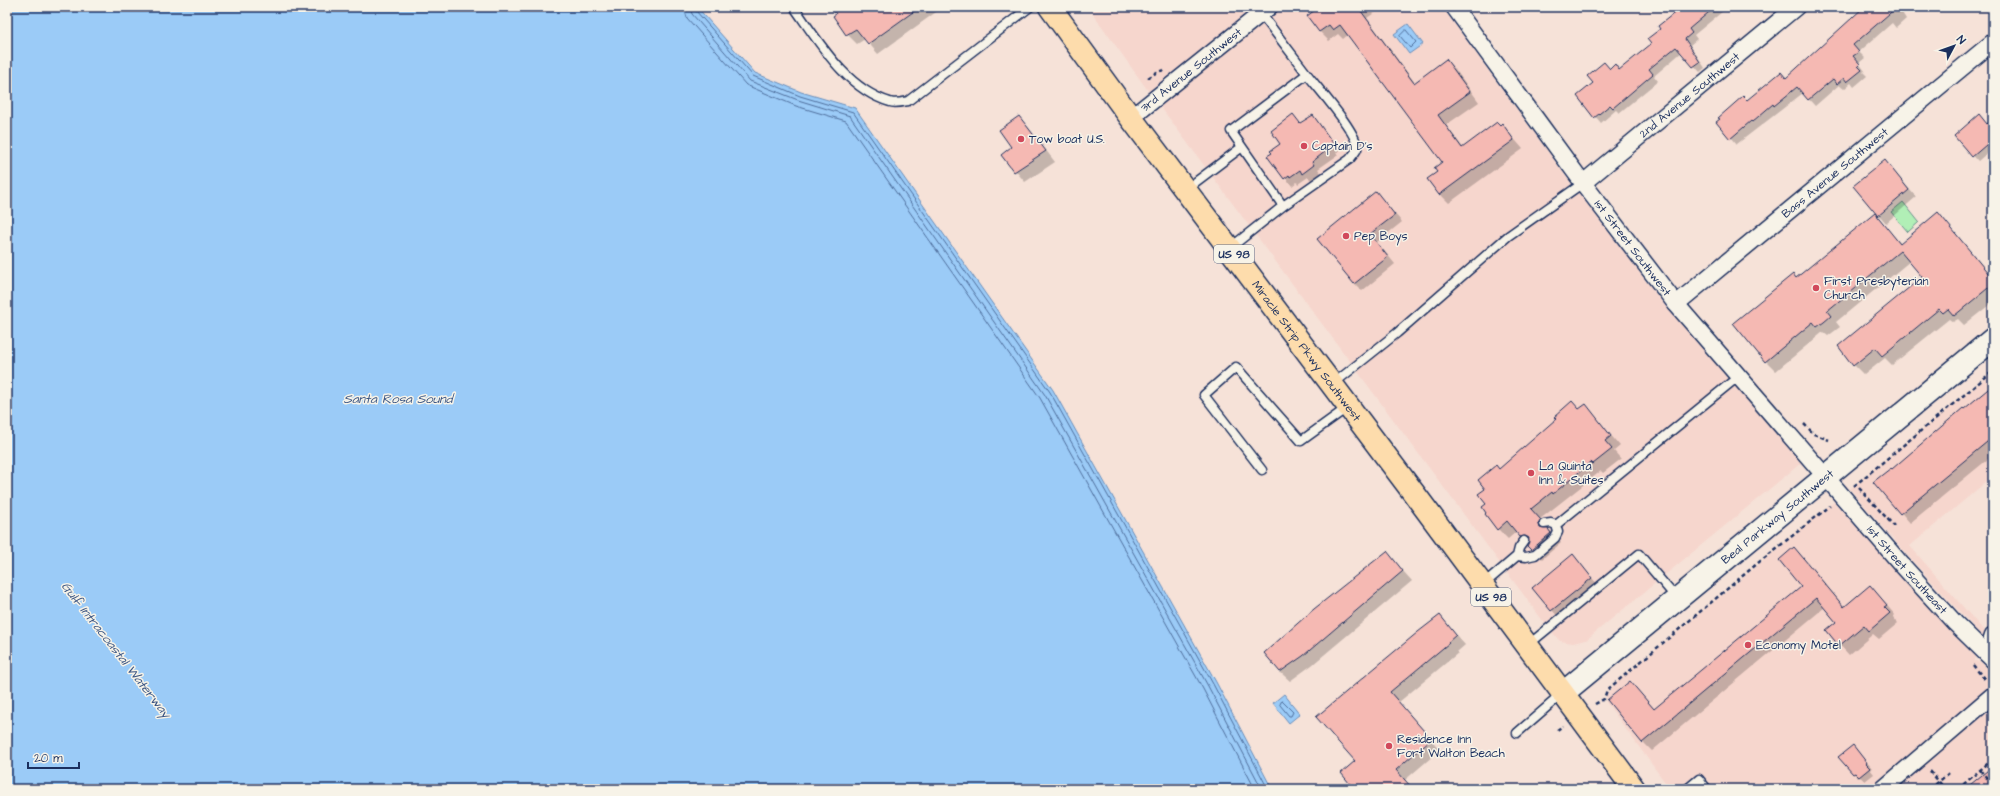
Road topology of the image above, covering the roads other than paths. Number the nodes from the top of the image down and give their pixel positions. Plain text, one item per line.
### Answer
1 (794, 7) edge
2 (1030, 7) edge
3 (1050, 7) edge
4 (1454, 7) edge
5 (1796, 7) edge
6 (1262, 9) edge
7 (1993, 42) edge
8 (1307, 74) junction
9 (1131, 118) junction
10 (1242, 147) junction
11 (1583, 183) junction
12 (1185, 190) junction
13 (1283, 206) junction
14 (1230, 249) junction
15 (1676, 304) junction
16 (1993, 339) edge
17 (1738, 376) junction
18 (1332, 385) junction
19 (1348, 407) junction
20 (1262, 470) dead end
21 (1826, 477) junction
22 (1544, 524) dead end
23 (1556, 525) junction
24 (1524, 541) dead end
25 (1517, 556) junction
26 (1482, 585) junction
27 (1676, 600) junction
28 (1993, 636) edge
29 (1527, 645) junction
30 (1990, 657) edge
31 (1562, 694) junction
32 (1993, 695) edge
33 (1517, 734) dead end
34 (1634, 789) edge
35 (1687, 789) edge
36 (1707, 789) edge
37 (1883, 789) edge

1 - 2 lane
3 - 9 highway, Miracle Strip Pkwy Southwest / US 98
4 - 11 street, 1st Street Southwest
5 - 11 street, 2nd Avenue Southwest
6 - 8 lane
6 - 9 street, 3rd Avenue Southwest
7 - 15 street, Bass Avenue Southwest
8 - 10 lane
8 - 13 lane
9 - 12 highway, Miracle Strip Pkwy Southwest / US 98
10 - 12 lane
10 - 13 lane
11 - 15 street, 1st Street Southwest
11 - 18 lane
12 - 14 highway, Miracle Strip Pkwy Southwest / US 98
13 - 14 lane
14 - 18 highway, Miracle Strip Pkwy Southwest / US 98
15 - 17 street, 1st Street Southwest
16 - 21 main road, Beal Parkway Southwest
17 - 21 street, 1st Street Southwest
17 - 23 lane
18 - 19 highway, Miracle Strip Pkwy Southwest / US 98
19 - 20 lane
19 - 26 highway, Miracle Strip Pkwy Southwest / US 98
21 - 27 main road, Beal Parkway Southwest
21 - 30 street, 1st Street Southeast
22 - 23 lane
23 - 25 lane
24 - 25 lane
25 - 26 lane
26 - 29 highway, Miracle Strip Pkwy Southwest / US 98
27 - 29 lane
27 - 31 main road, Beal Parkway Southwest
28 - 30 street
29 - 31 highway, Miracle Strip Pkwy Southwest / US 98
31 - 33 lane
31 - 34 highway, US 98
32 - 37 street
35 - 36 lane

